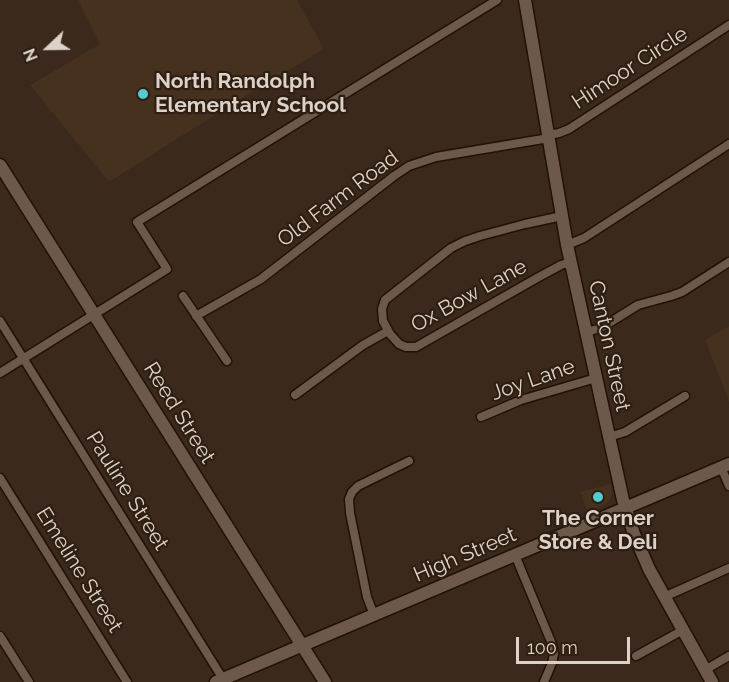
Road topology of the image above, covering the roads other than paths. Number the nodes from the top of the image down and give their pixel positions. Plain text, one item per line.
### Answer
1 (497, 0) edge
2 (525, 0) edge
3 (729, 25) edge
4 (549, 137) junction
5 (729, 144) edge
6 (0, 165) edge
7 (562, 216) junction
8 (567, 245) junction
9 (571, 262) junction
10 (729, 262) edge
11 (183, 296) dead end
12 (94, 314) junction
13 (196, 316) junction
14 (0, 321) edge
15 (388, 331) junction
16 (586, 333) junction
17 (23, 358) junction
18 (227, 361) dead end
19 (0, 373) edge
20 (596, 378) junction
21 (295, 395) dead end
22 (685, 396) dead end
23 (481, 417) dead end
24 (609, 437) junction
25 (408, 461) dead end
26 (725, 466) edge
27 (0, 478) edge
28 (729, 486) edge
29 (625, 507) junction
30 (514, 555) junction
31 (729, 568) edge
32 (664, 597) junction
33 (374, 615) junction
34 (683, 630) junction
35 (0, 636) edge
36 (302, 646) junction
37 (636, 656) dead end
38 (729, 656) edge
39 (705, 670) junction
40 (220, 681) edge
41 (29, 682) edge
42 (127, 682) edge
43 (325, 682) edge
44 (544, 682) edge
45 (712, 682) edge

1 - 12 street
2 - 4 main road, Canton Street
3 - 4 street, Himoor Circle
4 - 7 main road, Canton Street
4 - 13 street, Old Farm Road
5 - 8 street
6 - 12 main road, Reed Street
7 - 8 main road, Canton Street
7 - 15 street, Ox Bow Lane
8 - 9 main road, Canton Street
9 - 15 street, Ox Bow Lane
9 - 16 main road, Canton Street
10 - 16 street
11 - 13 street
12 - 17 street
12 - 36 main road, Reed Street
13 - 18 street
14 - 17 street, Pauline Street
15 - 21 street, Ox Bow Lane
16 - 20 main road, Canton Street
17 - 19 street
17 - 40 street, Pauline Street
20 - 23 street, Joy Lane
20 - 24 main road, Canton Street
22 - 24 street
24 - 29 main road, Canton Street
25 - 33 street
26 - 28 street
26 - 29 main road, High Street
27 - 42 street, Emeline Street
29 - 30 main road, High Street
29 - 32 main road, Canton Street
30 - 33 main road, High Street
30 - 44 street
31 - 32 street
32 - 34 main road, Canton Street
33 - 36 main road, High Street
34 - 37 street
34 - 39 main road, Canton Street
35 - 41 street
36 - 40 main road, High Street
36 - 43 main road, Reed Street
38 - 39 street
39 - 45 main road, Canton Street

